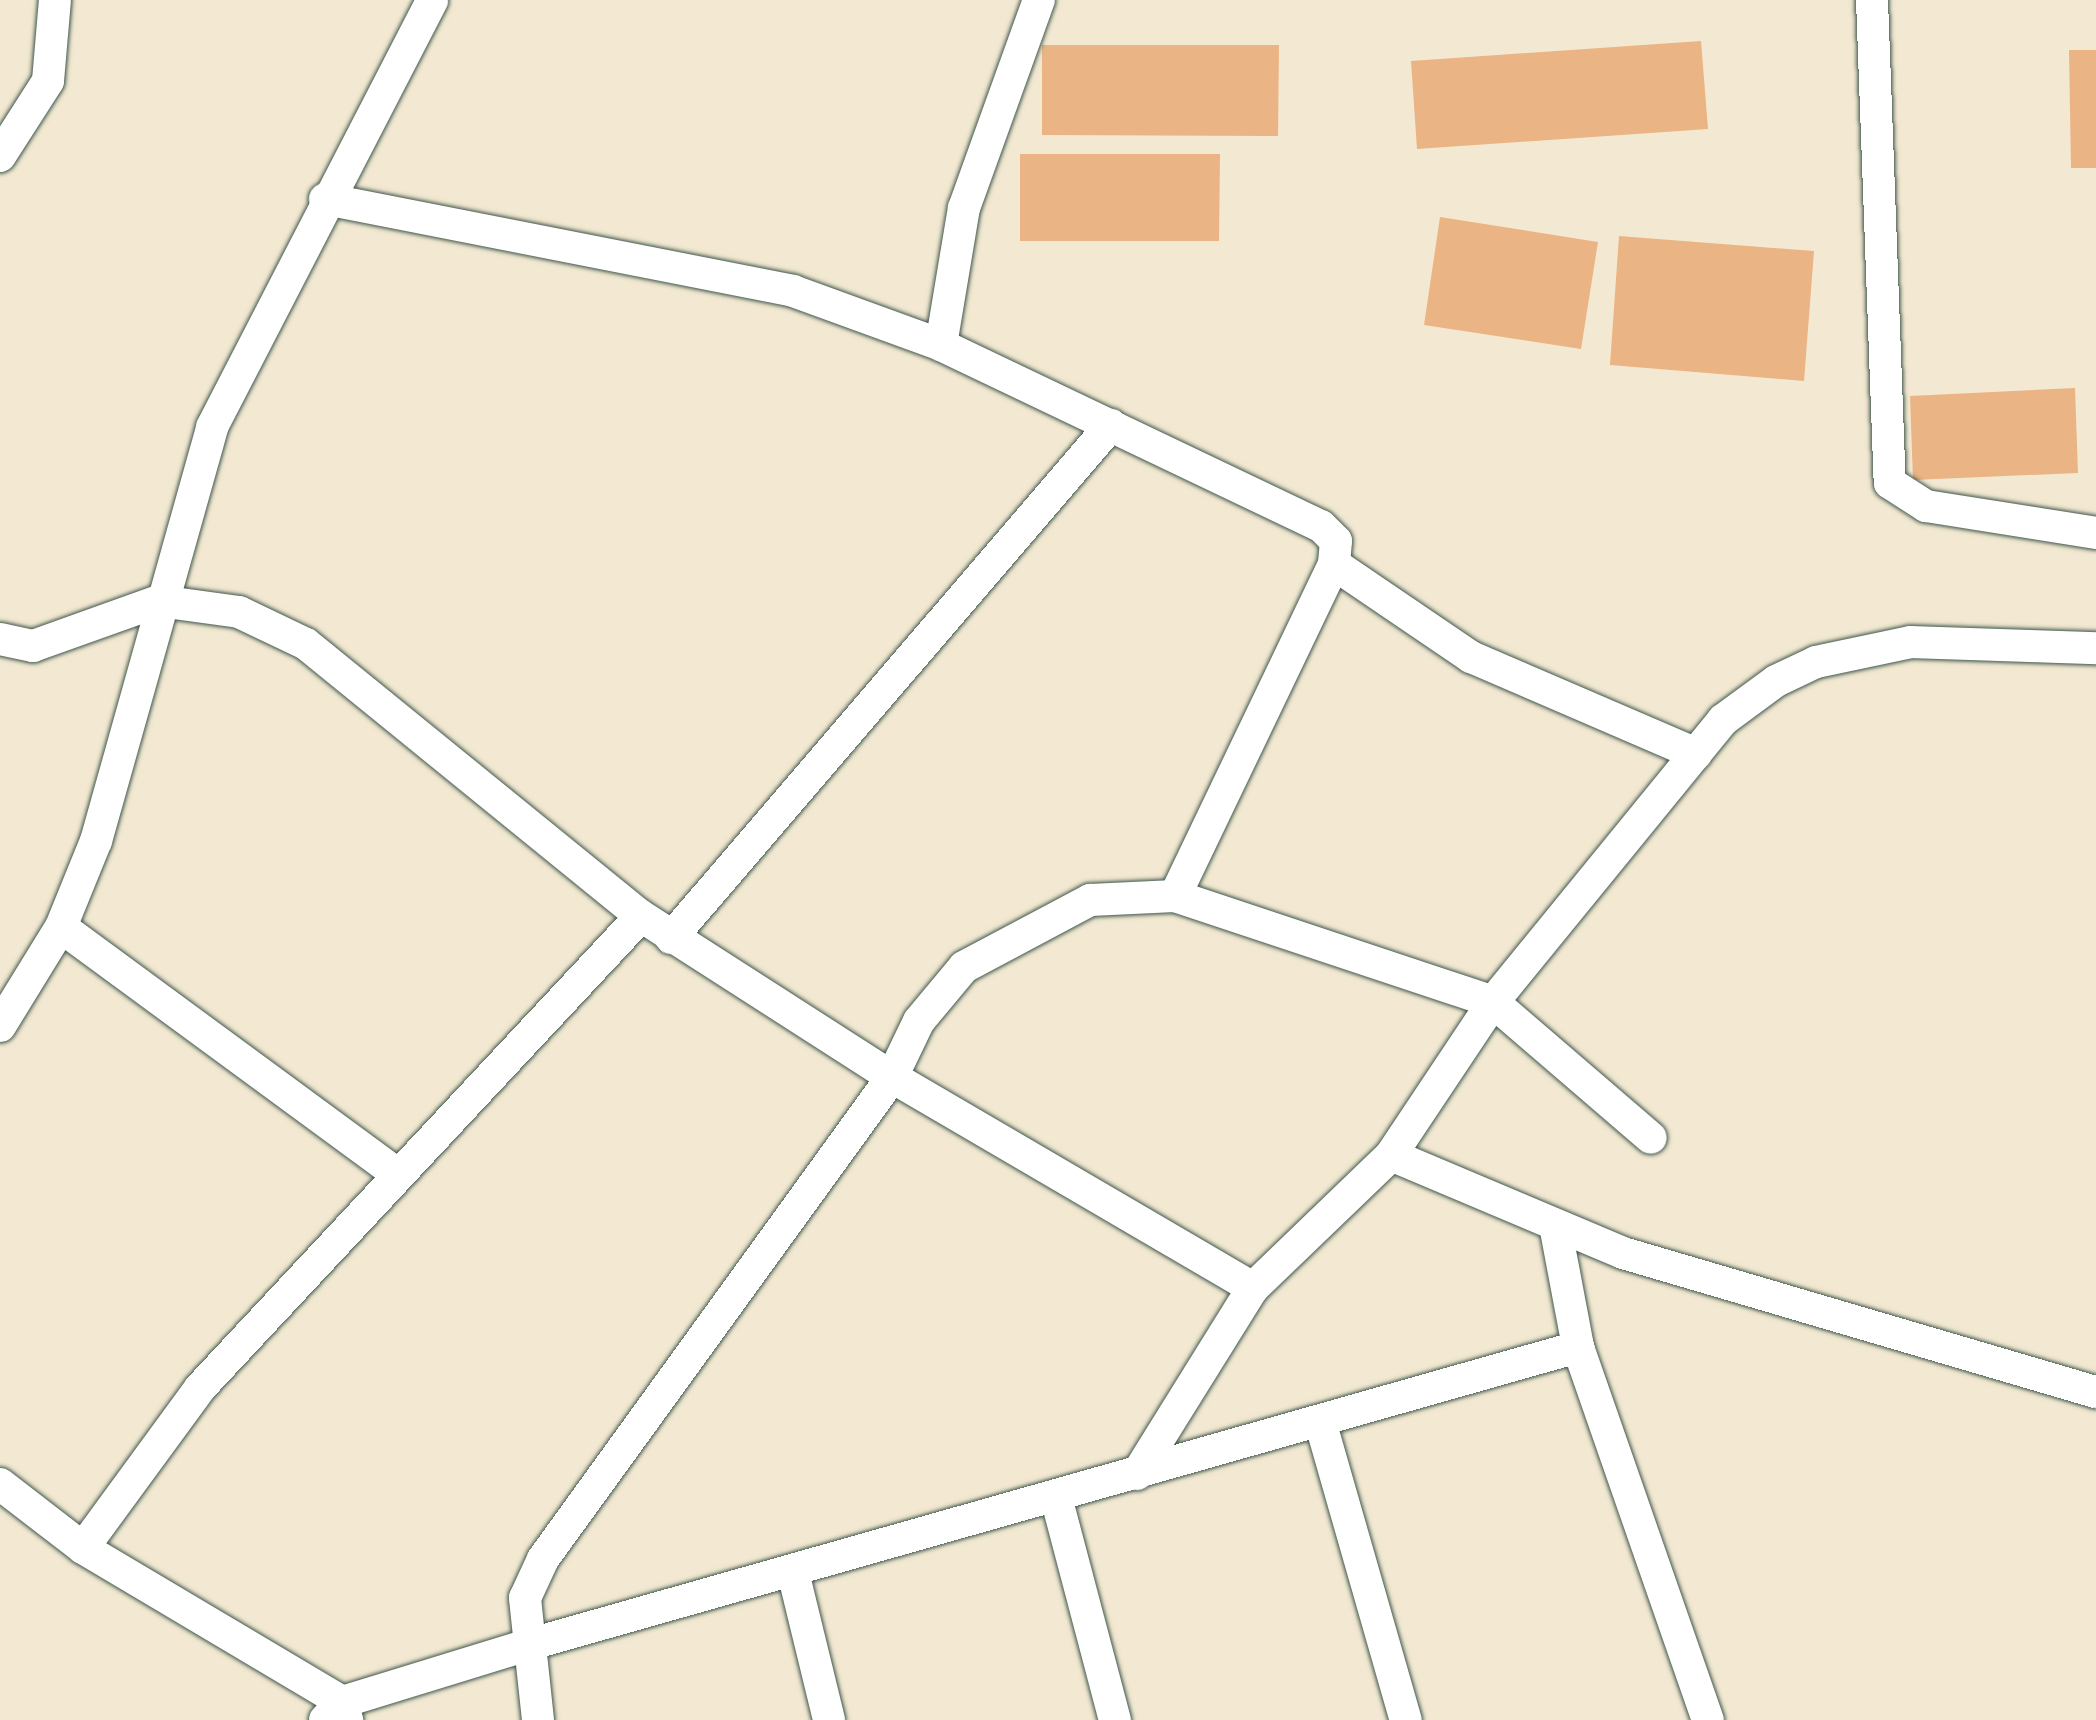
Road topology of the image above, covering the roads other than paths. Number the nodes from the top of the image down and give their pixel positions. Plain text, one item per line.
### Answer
1 (55, 0) edge
2 (432, 0) edge
3 (1039, 0) edge
4 (1872, 0) edge
5 (0, 156) edge
6 (326, 199) junction
7 (941, 345) junction
8 (1111, 425) junction
9 (2096, 532) edge
10 (1334, 564) junction
11 (159, 601) junction
12 (0, 639) edge
13 (2096, 648) edge
14 (1696, 754) junction
15 (1175, 896) junction
16 (642, 916) junction
17 (61, 927) junction
18 (672, 938) junction
19 (1492, 1002) junction
20 (0, 1026) edge
21 (892, 1077) junction
22 (1650, 1138) dead end
23 (1391, 1154) junction
24 (395, 1172) junction
25 (1555, 1225) junction
26 (1253, 1288) junction
27 (1578, 1347) junction
28 (2096, 1392) edge
29 (1320, 1421) junction
30 (1137, 1474) junction
31 (0, 1484) edge
32 (1056, 1497) junction
33 (84, 1548) junction
34 (793, 1572) junction
35 (524, 1646) junction
36 (338, 1714) edge
37 (538, 1720) edge
38 (829, 1720) edge
39 (1114, 1720) edge
40 (1406, 1720) edge
41 (1708, 1720) edge

1 - 5 street
2 - 6 street
3 - 7 street
4 - 9 street
6 - 7 street
6 - 11 street
7 - 8 street
8 - 10 street
8 - 18 street
10 - 14 street
10 - 15 street
11 - 12 street
11 - 16 street
11 - 17 street
13 - 14 street
14 - 19 street
15 - 19 street
15 - 21 street
16 - 18 street
16 - 24 street
17 - 20 street
17 - 24 street
18 - 21 street
19 - 22 street
19 - 23 street
21 - 26 street
21 - 35 street
23 - 25 street
23 - 26 street
24 - 33 street
25 - 27 street
25 - 28 street
26 - 30 street
27 - 29 street
27 - 41 street
29 - 30 street
29 - 40 street
30 - 32 street
31 - 33 street
32 - 34 street
32 - 39 street
33 - 36 street
34 - 35 street
34 - 38 street
35 - 36 street
35 - 37 street

